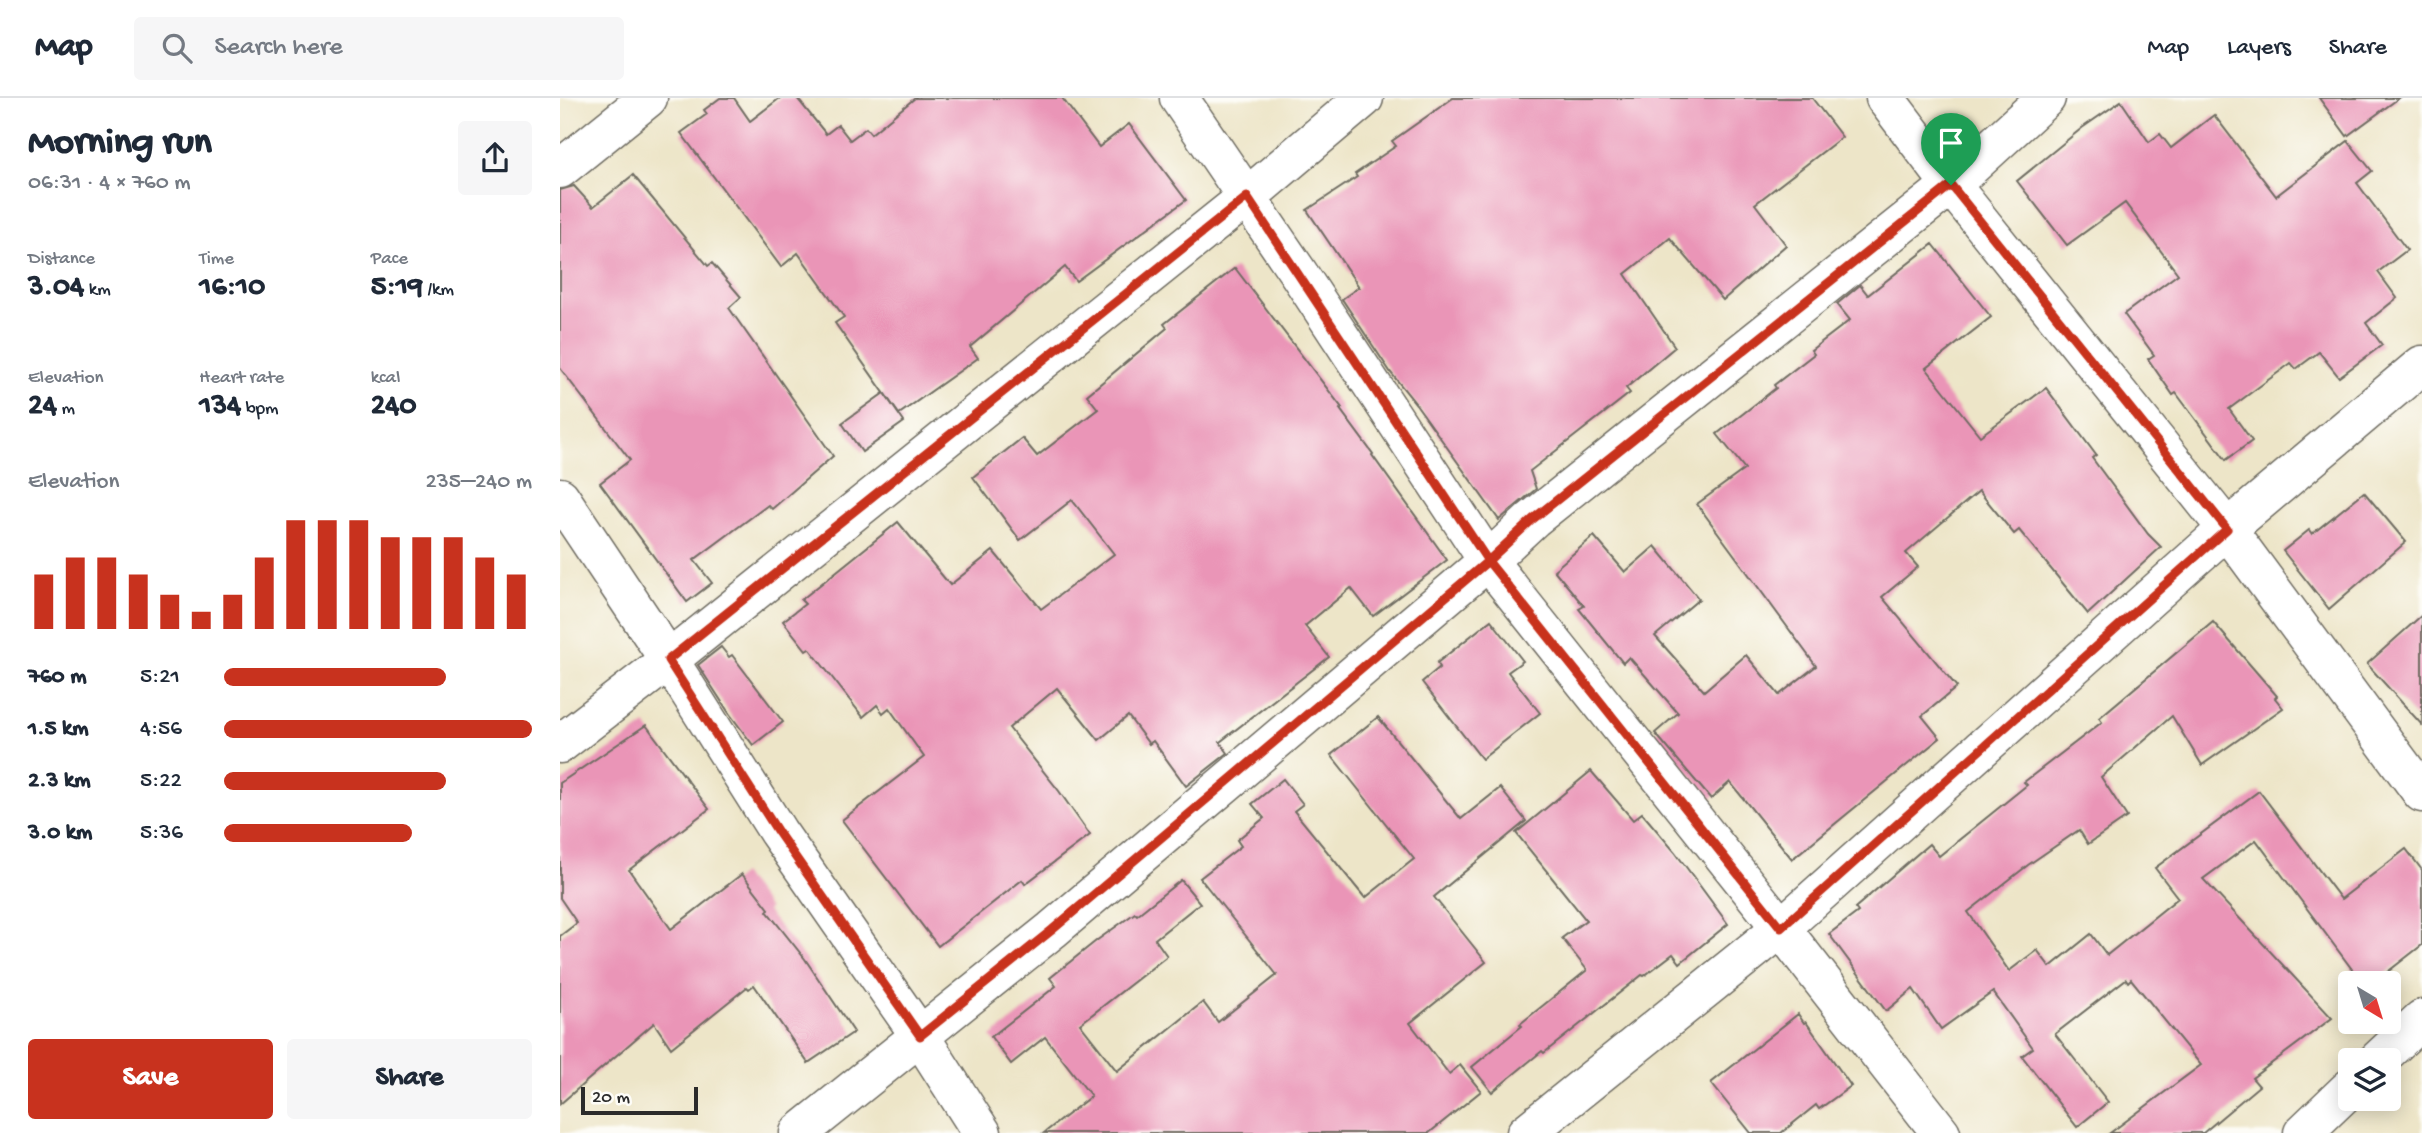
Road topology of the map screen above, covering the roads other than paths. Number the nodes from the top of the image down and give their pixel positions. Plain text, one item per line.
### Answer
1 (648, 98) edge
2 (1179, 98) edge
3 (1364, 98) edge
4 (1885, 98) edge
5 (2046, 98) edge
6 (560, 169) edge
7 (1951, 185) junction
8 (1247, 197) junction
9 (2422, 365) edge
10 (560, 498) edge
11 (2227, 529) junction
12 (1488, 561) junction
13 (668, 660) junction
14 (560, 744) edge
15 (2422, 793) edge
16 (1781, 928) junction
17 (2422, 1018) edge
18 (920, 1036) junction
19 (2391, 1048) edge
20 (2338, 1099) edge
21 (799, 1133) edge
22 (982, 1133) edge
23 (1526, 1133) edge
24 (1941, 1133) edge
25 (2303, 1133) edge

1 - 6 street
2 - 8 street
3 - 8 street
4 - 7 street
5 - 7 street
7 - 11 street
7 - 12 street
8 - 12 street
8 - 13 street
9 - 11 street
10 - 13 street
11 - 15 street
11 - 16 street
12 - 16 street
12 - 18 street
13 - 14 street
13 - 18 street
16 - 23 street
16 - 24 street
17 - 19 street
18 - 21 street
18 - 22 street
20 - 25 street

